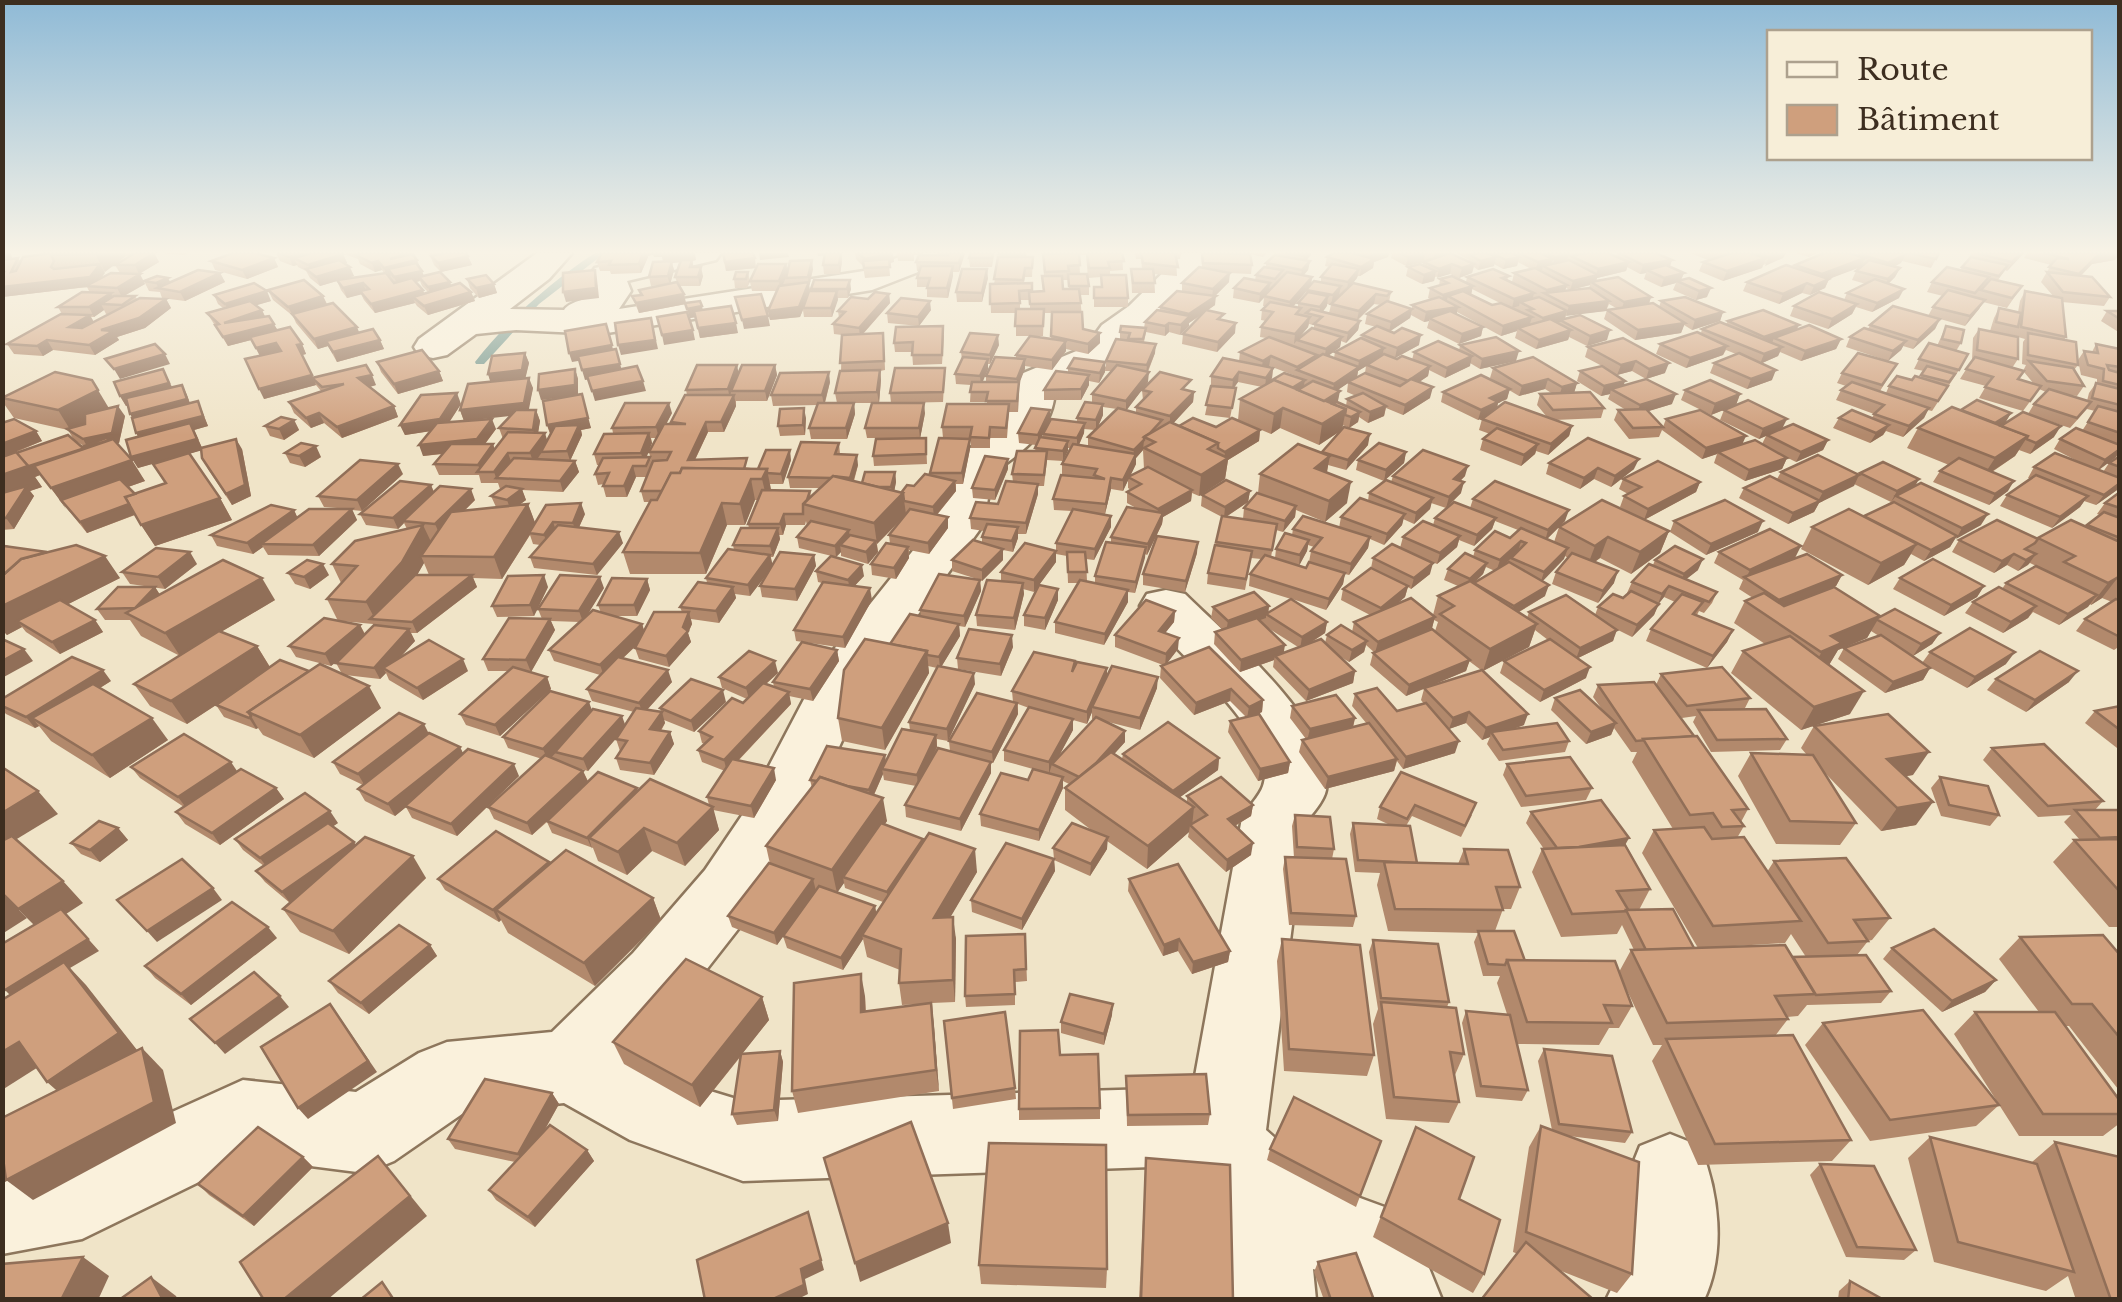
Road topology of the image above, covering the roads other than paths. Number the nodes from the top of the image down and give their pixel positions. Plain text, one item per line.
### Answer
1 (481, 314) edge
2 (583, 314) edge
3 (659, 314) edge
4 (1142, 314) edge
5 (586, 320) junction
6 (469, 323) junction
7 (434, 347) dead end
8 (1166, 606) edge
9 (570, 1066) junction
10 (1242, 1164) junction
11 (1670, 1176) dead end
12 (2, 1211) edge
13 (1271, 1300) edge
14 (1397, 1300) edge
15 (1651, 1300) edge

1 - 6 street
2 - 5 street
3 - 5 street
4 - 9 street
5 - 6 street
6 - 7 street
8 - 10 street
9 - 10 street
9 - 12 street
10 - 13 street
10 - 14 street
11 - 15 street

